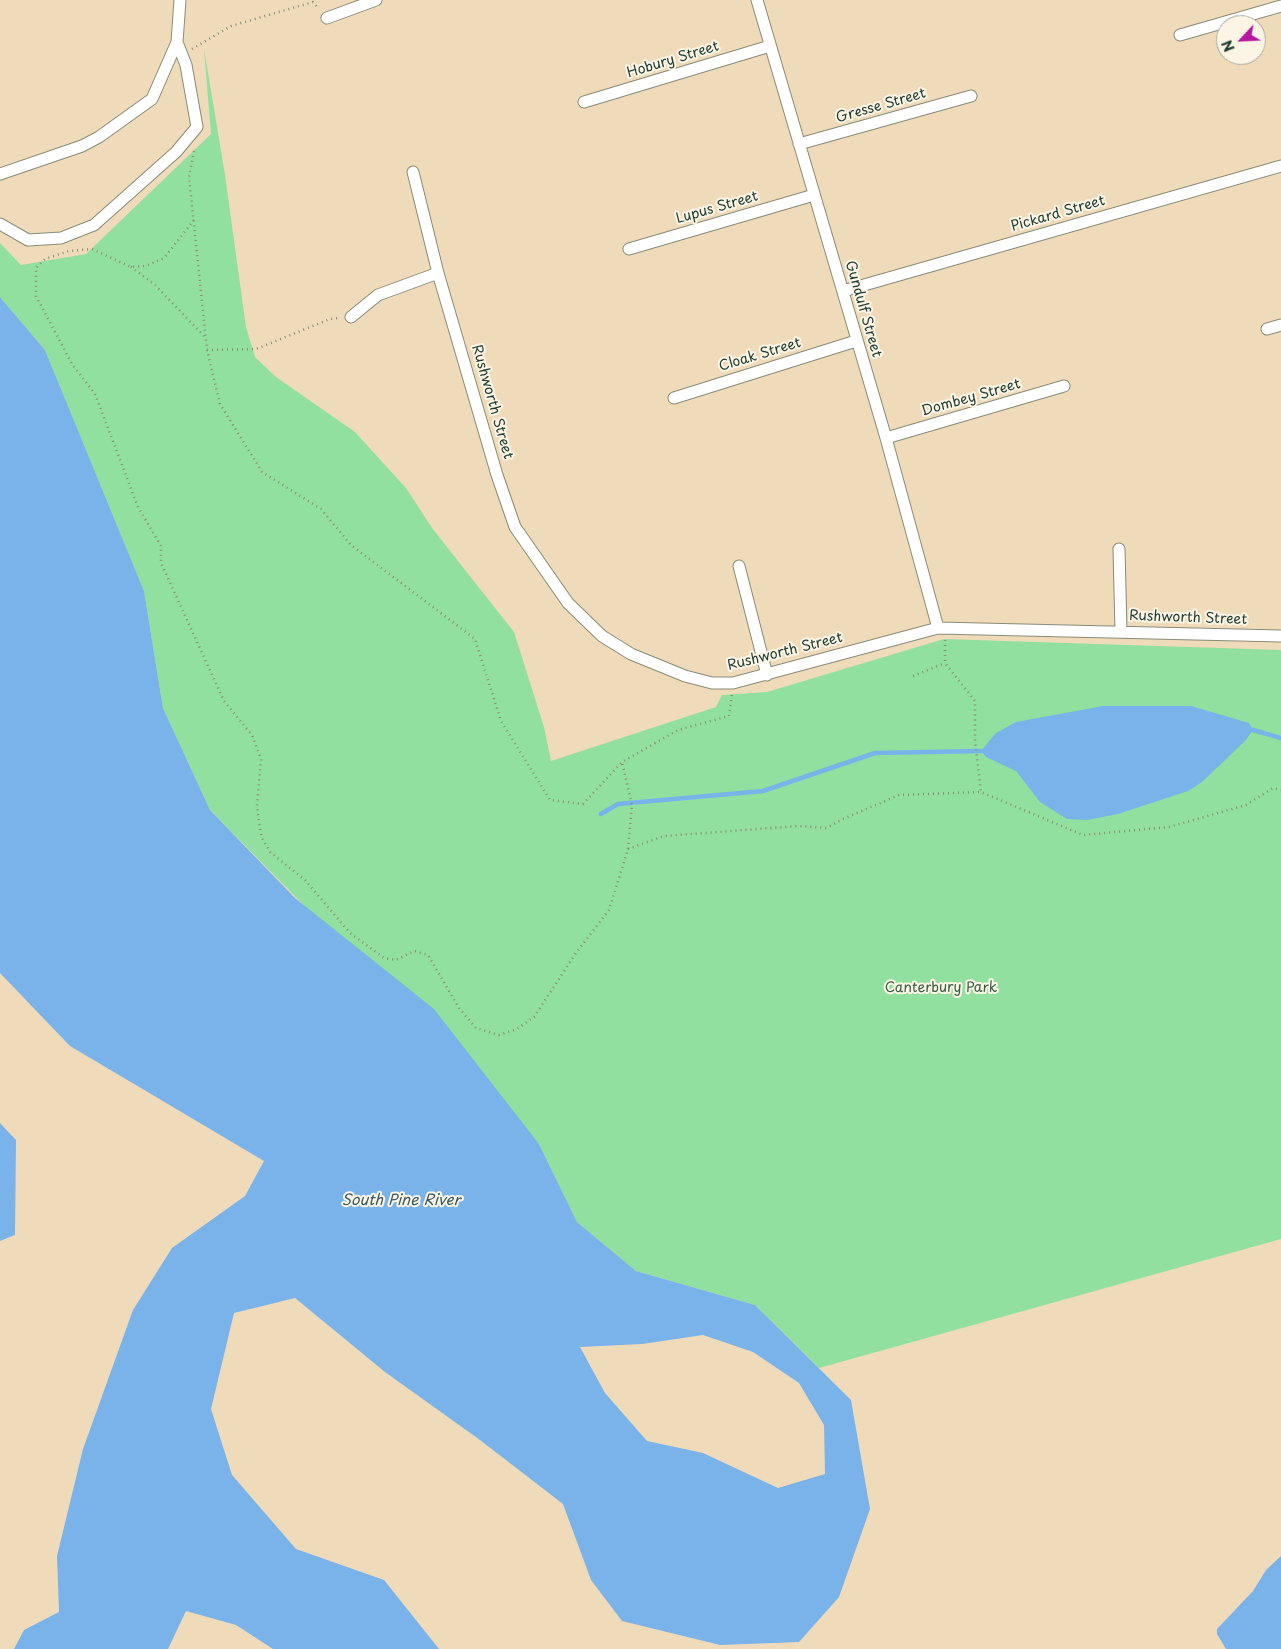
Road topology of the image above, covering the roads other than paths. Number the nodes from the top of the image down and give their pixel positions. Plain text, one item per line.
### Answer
1 (180, 0) edge
2 (376, 0) edge
3 (757, 0) edge
4 (1281, 6) edge
5 (327, 18) road end
6 (1180, 35) dead end
7 (177, 42) junction
8 (770, 46) junction
9 (971, 96) dead end
10 (584, 102) dead end
11 (799, 144) junction
12 (1281, 166) edge
13 (413, 172) dead end
14 (0, 174) edge
15 (814, 195) junction
16 (0, 224) edge
17 (629, 249) dead end
18 (438, 273) junction
19 (843, 291) junction
20 (351, 317) road end
21 (1281, 325) edge
22 (1267, 328) dead end
23 (856, 341) junction
24 (1064, 386) dead end
25 (674, 398) dead end
26 (886, 438) junction
27 (1119, 549) dead end
28 (738, 566) dead end
29 (938, 628) junction
30 (1121, 631) junction
31 (1281, 636) edge
32 (766, 675) junction

1 - 7 street
2 - 5 street
3 - 8 street, Gundulf Street
4 - 6 street
7 - 14 street
7 - 16 street
8 - 10 street, Hobury Street
8 - 11 street, Gundulf Street
9 - 11 street, Gresse Street
11 - 15 street, Gundulf Street
12 - 19 street, Pickard Street
13 - 18 street, Rushworth Street
15 - 17 street, Lupus Street
15 - 19 street, Gundulf Street
18 - 20 street
18 - 32 street, Rushworth Street
19 - 23 street, Gundulf Street
21 - 22 street
23 - 25 street, Cloak Street
23 - 26 street, Gundulf Street
24 - 26 street, Dombey Street
26 - 29 street, Gundulf Street
27 - 30 street
28 - 32 street
29 - 30 street, Rushworth Street
29 - 32 street, Rushworth Street
30 - 31 street, Rushworth Street

